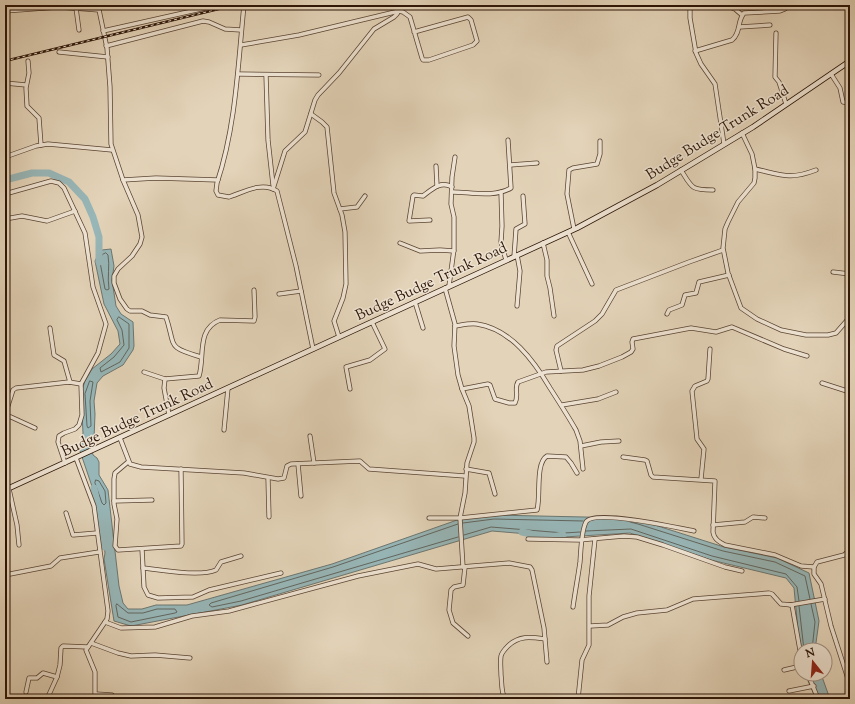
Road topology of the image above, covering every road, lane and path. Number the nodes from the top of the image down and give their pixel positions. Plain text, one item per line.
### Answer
1 (98, 5) edge
2 (198, 5) edge
3 (219, 5) edge
4 (244, 5) edge
5 (402, 5) edge
6 (690, 5) edge
7 (724, 5) edge
8 (785, 5) edge
9 (76, 8) junction
10 (99, 10) junction
11 (198, 10) junction
12 (5, 11) edge
13 (399, 11) junction
14 (742, 15) junction
15 (770, 25) dead end
16 (739, 27) junction
17 (79, 30) dead end
18 (241, 30) junction
19 (103, 31) junction
20 (414, 32) junction
21 (776, 34) dead end
22 (241, 45) junction
23 (106, 46) junction
24 (695, 51) junction
25 (59, 52) dead end
26 (108, 57) junction
27 (28, 61) dead end
28 (850, 61) edge
29 (238, 74) junction
30 (831, 74) junction
31 (266, 75) junction
32 (319, 75) dead end
33 (5, 83) edge
34 (26, 85) junction
35 (850, 103) edge
36 (786, 104) junction
37 (311, 114) junction
38 (742, 134) junction
39 (508, 140) dead end
40 (600, 141) dead end
41 (724, 144) junction
42 (41, 145) junction
43 (112, 150) junction
44 (5, 157) edge
45 (455, 157) dead end
46 (537, 162) dead end
47 (510, 165) junction
48 (436, 166) dead end
49 (755, 169) junction
50 (682, 170) junction
51 (816, 170) dead end
52 (123, 180) junction
53 (218, 180) junction
54 (437, 186) junction
55 (452, 187) junction
56 (273, 188) junction
57 (713, 190) dead end
58 (452, 192) junction
59 (501, 192) junction
60 (5, 194) edge
61 (365, 196) dead end
62 (523, 196) dead end
63 (340, 209) junction
64 (75, 211) junction
65 (5, 219) edge
66 (430, 220) dead end
67 (574, 229) junction
68 (568, 232) junction
69 (400, 243) dead end
70 (543, 243) junction
71 (723, 250) junction
72 (454, 251) junction
73 (515, 256) junction
74 (506, 260) junction
75 (833, 272) dead end
76 (850, 274) edge
77 (729, 275) junction
78 (592, 284) dead end
79 (447, 287) junction
80 (254, 290) dead end
81 (301, 291) junction
82 (279, 294) dead end
83 (415, 302) junction
84 (517, 306) dead end
85 (667, 314) dead end
86 (554, 316) dead end
87 (850, 317) edge
88 (372, 322) junction
89 (455, 326) junction
90 (50, 328) dead end
91 (423, 328) dead end
92 (339, 337) junction
93 (313, 349) junction
94 (710, 349) dead end
95 (807, 356) dead end
96 (201, 357) junction
97 (561, 371) junction
98 (144, 372) dead end
99 (542, 374) junction
100 (165, 379) junction
101 (70, 382) junction
102 (822, 383) dead end
103 (81, 384) junction
104 (228, 388) junction
105 (350, 389) dead end
106 (462, 389) junction
107 (616, 392) dead end
108 (850, 392) edge
109 (562, 405) junction
110 (169, 415) junction
111 (5, 416) edge
112 (35, 428) dead end
113 (224, 430) dead end
114 (310, 436) dead end
115 (120, 438) junction
116 (619, 441) dead end
117 (581, 446) junction
118 (79, 457) junction
119 (623, 458) dead end
120 (128, 462) junction
121 (64, 463) junction
122 (314, 463) junction
123 (298, 464) junction
124 (181, 469) junction
125 (466, 469) junction
126 (583, 469) dead end
127 (577, 473) dead end
128 (465, 476) junction
129 (268, 478) junction
130 (701, 479) junction
131 (7, 490) edge
132 (495, 494) dead end
133 (301, 496) dead end
134 (152, 500) dead end
135 (114, 501) junction
136 (66, 513) dead end
137 (269, 517) dead end
138 (429, 518) dead end
139 (765, 518) dead end
140 (460, 519) junction
141 (713, 524) junction
142 (694, 531) dead end
143 (97, 533) junction
144 (528, 539) dead end
145 (582, 539) junction
146 (595, 539) junction
147 (19, 545) dead end
148 (142, 549) junction
149 (850, 550) edge
150 (99, 552) junction
151 (848, 554) edge
152 (241, 556) dead end
153 (464, 567) junction
154 (814, 567) junction
155 (143, 568) junction
156 (742, 571) dead end
157 (281, 573) dead end
158 (5, 575) edge
159 (825, 599) junction
160 (790, 605) junction
161 (573, 607) dead end
162 (105, 622) junction
163 (590, 626) junction
164 (468, 636) dead end
165 (545, 639) junction
166 (799, 642) edge
167 (90, 643) junction
168 (88, 647) junction
169 (190, 658) dead end
170 (547, 662) dead end
171 (793, 668) edge
172 (784, 670) dead end
173 (57, 677) junction
174 (812, 682) edge
175 (850, 685) edge
176 (814, 686) junction
177 (789, 690) dead end
178 (26, 692) dead end
179 (96, 694) junction
180 (47, 699) edge
181 (96, 699) edge
182 (114, 699) edge
183 (505, 699) edge
184 (578, 699) edge
185 (818, 699) edge

1 - 10 street
2 - 11 street
3 - 11 street
4 - 18 street
5 - 13 street
6 - 24 street
7 - 14 street
8 - 14 street
9 - 10 street
9 - 12 street
9 - 17 street
10 - 19 street
11 - 19 street
13 - 20 street
13 - 22 street
13 - 37 street
14 - 16 street
15 - 16 street
16 - 24 street
18 - 22 street
18 - 23 street
19 - 23 street
20 - 20 street
21 - 36 street
22 - 29 street
23 - 26 street
24 - 41 street
25 - 26 street
26 - 43 street
27 - 34 street
28 - 30 main road, Budge Budge Trunk Road
29 - 31 street
29 - 53 street
30 - 35 street
30 - 36 main road, Budge Budge Trunk Road
31 - 32 street
31 - 56 street
33 - 34 street
34 - 42 street
36 - 38 main road, Budge Budge Trunk Road
37 - 56 street
37 - 63 street
38 - 41 main road, Budge Budge Trunk Road
38 - 49 street
39 - 47 street
40 - 67 street
41 - 50 main road, Budge Budge Trunk Road
42 - 43 street
42 - 44 street
43 - 52 street
45 - 55 street
46 - 47 street
47 - 59 street
48 - 54 street
49 - 51 street
49 - 71 street
50 - 57 street
50 - 67 main road, Budge Budge Trunk Road
52 - 53 street
52 - 96 street
53 - 56 street
54 - 55 street
54 - 66 street
55 - 58 street
56 - 81 street
58 - 59 street
58 - 72 street
59 - 74 street
60 - 64 street
61 - 63 street
62 - 73 street
63 - 92 street
64 - 65 street
64 - 103 street
67 - 68 main road, Budge Budge Trunk Road
68 - 70 main road, Budge Budge Trunk Road
68 - 78 street
69 - 72 street
70 - 73 main road, Budge Budge Trunk Road
70 - 86 street
71 - 77 street
71 - 97 street
72 - 79 street
73 - 74 main road, Budge Budge Trunk Road
73 - 84 street
74 - 79 main road, Budge Budge Trunk Road
75 - 76 street
77 - 85 street
77 - 87 street
79 - 83 main road, Budge Budge Trunk Road
79 - 89 street
80 - 96 street
81 - 82 street
81 - 93 street
83 - 88 main road, Budge Budge Trunk Road
83 - 91 street
88 - 92 main road, Budge Budge Trunk Road
88 - 105 street
89 - 99 street
89 - 106 street
90 - 101 street
92 - 93 main road, Budge Budge Trunk Road
93 - 104 main road, Budge Budge Trunk Road
94 - 130 street
95 - 97 street
96 - 100 street
97 - 99 street
98 - 100 street
99 - 106 street
99 - 109 street
100 - 110 street
101 - 103 street
101 - 111 street
102 - 108 street
103 - 121 street
104 - 110 main road, Budge Budge Trunk Road
104 - 113 street
106 - 125 street
107 - 109 street
109 - 117 street
110 - 115 main road, Budge Budge Trunk Road
111 - 112 street
114 - 122 street
115 - 118 main road, Budge Budge Trunk Road
115 - 120 street
116 - 117 street
117 - 126 street
118 - 121 main road, Budge Budge Trunk Road
118 - 143 street
119 - 130 street
120 - 124 street
120 - 135 street
121 - 131 main road, Budge Budge Trunk Road
122 - 123 street
122 - 128 street
123 - 129 street
123 - 133 street
124 - 129 street
124 - 148 street
125 - 128 street
125 - 132 street
127 - 140 street
128 - 140 street
129 - 137 street
130 - 141 street
131 - 147 street
134 - 135 street
135 - 148 street
136 - 143 street
138 - 140 street
139 - 141 street
140 - 153 street
141 - 154 street
142 - 145 street
143 - 150 street
144 - 145 street
145 - 146 street
145 - 161 street
146 - 156 street
146 - 163 street
148 - 155 street
149 - 151 street
150 - 158 street
150 - 162 street
151 - 154 street
152 - 155 street
153 - 162 street
153 - 164 street
153 - 165 street
154 - 159 street
155 - 157 street
159 - 160 street
159 - 175 street
160 - 163 street
160 - 166 street
162 - 167 street
163 - 184 street
165 - 170 street
165 - 183 street
167 - 168 street
167 - 169 street
168 - 173 street
168 - 179 street
171 - 172 street
173 - 178 street
173 - 180 street
174 - 176 street
176 - 177 street
176 - 185 street
179 - 181 street
179 - 182 street

